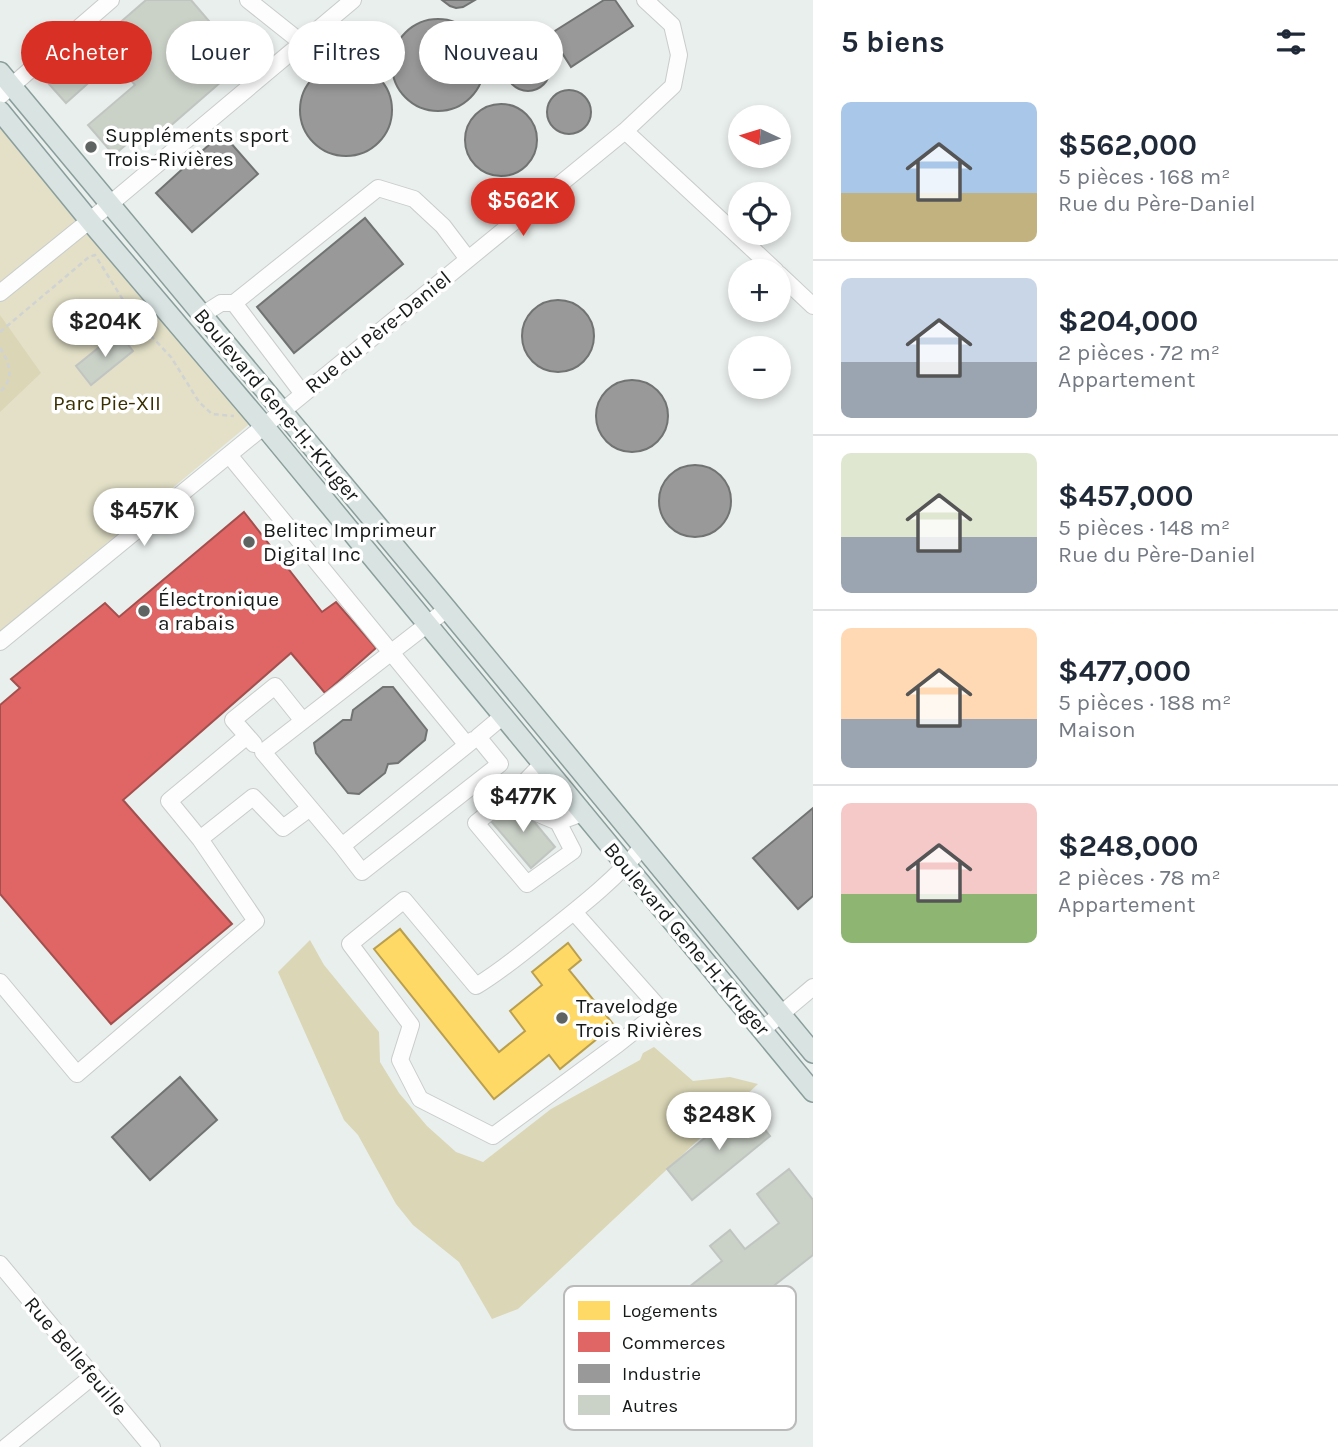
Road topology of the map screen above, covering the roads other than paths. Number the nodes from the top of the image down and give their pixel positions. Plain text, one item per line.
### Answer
1 (111, 0) edge
2 (248, 0) edge
3 (353, 0) edge
4 (645, 0) edge
5 (328, 21) edge
6 (288, 32) edge
7 (288, 55) edge
8 (4, 84) edge
9 (0, 111) edge
10 (625, 131) junction
11 (110, 204) junction
12 (89, 220) junction
13 (468, 259) junction
14 (762, 259) edge
15 (791, 286) edge
16 (0, 293) edge
17 (234, 303) junction
18 (813, 306) edge
19 (202, 315) junction
20 (303, 394) junction
21 (282, 411) junction
22 (264, 426) junction
23 (229, 455) junction
24 (447, 609) junction
25 (428, 625) junction
26 (0, 642) edge
27 (391, 653) junction
28 (503, 716) junction
29 (303, 721) junction
30 (247, 736) junction
31 (473, 741) junction
32 (263, 752) junction
33 (542, 764) junction
34 (519, 788) junction
35 (310, 808) junction
36 (583, 813) junction
37 (558, 822) junction
38 (200, 839) junction
39 (342, 846) junction
40 (643, 846) junction
41 (627, 866) junction
42 (574, 912) junction
43 (0, 982) edge
44 (813, 987) edge
45 (782, 1015) junction
46 (762, 1030) junction
47 (813, 1053) edge
48 (813, 1092) edge
49 (0, 1264) edge
50 (93, 1376) junction
51 (6, 1447) edge
52 (152, 1447) edge

1 - 8 street
2 - 6 street
3 - 5 street
4 - 10 street, Rue du Père-Daniel
7 - 11 street
8 - 11 main road, Boulevard Gene-H.-Kruger
9 - 12 main road, Boulevard Gene-H.-Kruger
10 - 13 street, Rue du Père-Daniel
10 - 14 street
11 - 12 street
11 - 19 main road, Boulevard Gene-H.-Kruger
12 - 16 street
12 - 22 main road, Boulevard Gene-H.-Kruger
13 - 17 street
13 - 20 street, Rue du Père-Daniel
15 - 18 street
17 - 19 street
17 - 20 street
19 - 21 main road, Boulevard Gene-H.-Kruger
20 - 21 street, Rue du Père-Daniel
21 - 22 street, Rue du Père-Daniel
21 - 24 main road, Boulevard Gene-H.-Kruger
22 - 23 street, Rue du Père-Daniel
22 - 25 main road, Boulevard Gene-H.-Kruger
23 - 26 street, Rue du Père-Daniel
23 - 27 street
24 - 25 street
24 - 40 main road, Boulevard Gene-H.-Kruger
25 - 27 street
25 - 28 main road, Boulevard Gene-H.-Kruger
27 - 29 street
27 - 31 street
28 - 31 street
28 - 33 main road, Boulevard Gene-H.-Kruger
29 - 30 street
29 - 32 street
30 - 32 street
30 - 38 street
31 - 39 street
31 - 39 street
32 - 35 street
33 - 34 street
33 - 36 main road, Boulevard Gene-H.-Kruger
34 - 37 street
34 - 37 street
35 - 38 street
35 - 39 street
36 - 37 street
36 - 41 main road, Boulevard Gene-H.-Kruger
38 - 43 street
40 - 41 street
40 - 45 main road, Boulevard Gene-H.-Kruger
41 - 42 street
41 - 46 main road, Boulevard Gene-H.-Kruger
42 - 42 street
44 - 45 street
45 - 46 street
45 - 47 main road, Boulevard Gene-H.-Kruger
46 - 48 main road, Boulevard Gene-H.-Kruger
49 - 50 street, Rue Bellefeuille
50 - 51 street
50 - 52 street, Rue Bellefeuille

